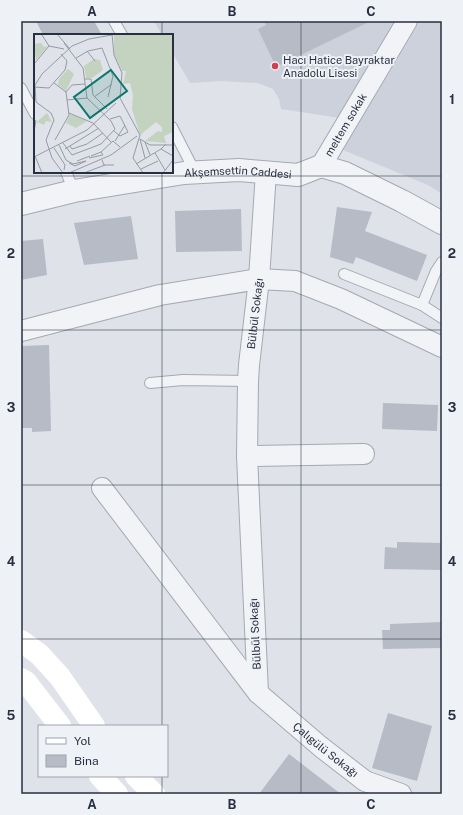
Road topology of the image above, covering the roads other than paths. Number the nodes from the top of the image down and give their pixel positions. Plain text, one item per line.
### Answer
1 (114, 21) edge
2 (408, 21) edge
3 (121, 34) edge
4 (21, 88) edge
5 (34, 112) edge
6 (173, 129) edge
7 (321, 166) junction
8 (195, 172) junction
9 (266, 172) junction
10 (70, 182) edge
11 (21, 204) edge
12 (442, 223) edge
13 (442, 262) edge
14 (344, 274) dead end
15 (259, 279) junction
16 (422, 305) junction
17 (442, 318) edge
18 (21, 331) edge
19 (442, 347) edge
20 (248, 381) junction
21 (150, 382) dead end
22 (364, 454) dead end
23 (247, 456) junction
24 (102, 488) dead end
25 (21, 641) edge
26 (21, 679) edge
27 (258, 693) junction
28 (59, 725) edge
29 (93, 725) edge
30 (101, 777) edge
31 (137, 777) edge
32 (117, 794) edge
33 (154, 794) edge
34 (401, 794) edge

1 - 3 lane
2 - 7 street, meltem sokak
4 - 5 lane
6 - 8 lane
7 - 9 street, Akşemsettin Caddesi
7 - 12 street
8 - 9 street, Akşemsettin Caddesi
8 - 10 street, Akşemsettin Caddesi
9 - 15 street, Bülbül Sokağı
10 - 11 street, Akşemsettin Caddesi
13 - 16 lane
14 - 16 lane
15 - 18 street
15 - 19 street
15 - 20 street, Bülbül Sokağı
16 - 17 lane
20 - 21 lane
20 - 23 street, Bülbül Sokağı
22 - 23 street
23 - 27 street, Bülbül Sokağı
24 - 27 street, Çalıgülü Sokağı
25 - 29 main road
26 - 28 main road
27 - 34 street, Çalıgülü Sokağı
30 - 32 main road
31 - 33 main road

